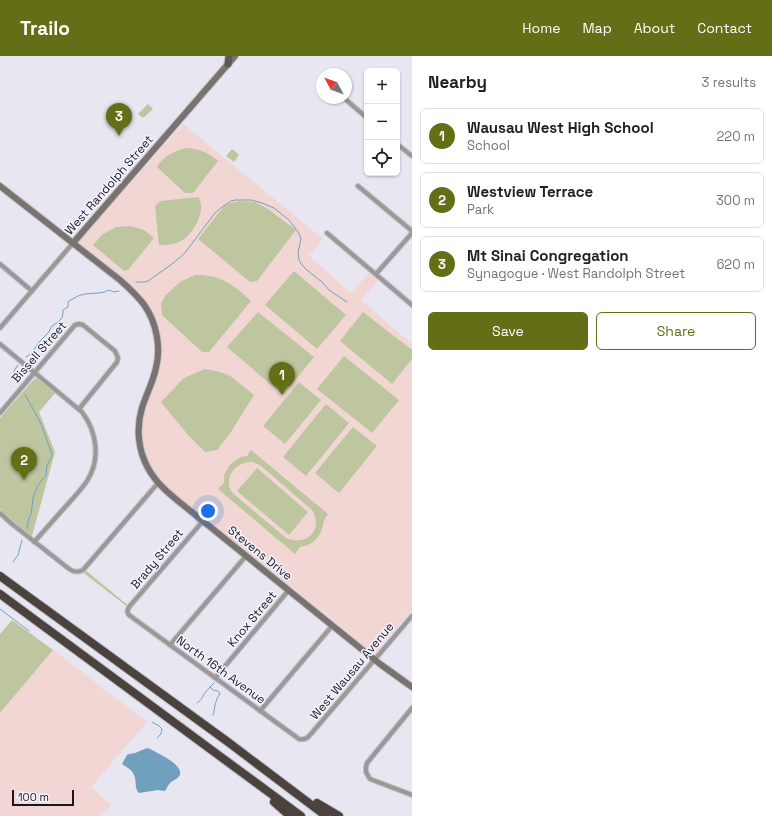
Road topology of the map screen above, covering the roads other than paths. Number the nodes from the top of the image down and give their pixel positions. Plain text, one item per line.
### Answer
1 (229, 56) edge
2 (235, 56) edge
3 (228, 64) junction
4 (351, 104) edge
5 (364, 115) edge
6 (400, 146) edge
7 (412, 156) edge
8 (0, 186) edge
9 (358, 186) dead end
10 (412, 232) edge
11 (327, 233) dead end
12 (73, 243) junction
13 (0, 264) edge
14 (376, 274) junction
15 (32, 291) junction
16 (412, 305) edge
17 (0, 328) edge
18 (0, 344) edge
19 (34, 372) junction
20 (79, 409) junction
21 (0, 413) edge
22 (158, 483) junction
23 (0, 513) edge
24 (203, 521) junction
25 (34, 542) junction
26 (246, 556) junction
27 (0, 576) edge
28 (288, 591) junction
29 (0, 594) edge
30 (127, 610) joint
31 (412, 616) edge
32 (332, 626) junction
33 (170, 645) junction
34 (375, 660) junction
35 (215, 678) junction
36 (412, 687) edge
37 (412, 708) edge
38 (260, 711) junction
39 (307, 738) joint
40 (266, 770) junction
41 (254, 781) junction
42 (412, 795) edge
43 (290, 816) edge
44 (301, 816) edge
45 (326, 816) edge
46 (339, 816) edge

1 - 3 main road
2 - 3 street, West Randolph Street
3 - 12 street, West Randolph Street
4 - 5 street
6 - 7 street
8 - 12 street, Stevens Drive
9 - 10 street
10 - 14 street
11 - 14 street
12 - 15 street, West Randolph Street
12 - 22 street, Stevens Drive
13 - 15 street
14 - 16 street
15 - 17 street, West Randolph Street
18 - 19 street
19 - 20 street
19 - 20 street, Bissell Street
19 - 21 street, Bissell Street
20 - 25 street
22 - 24 street, Stevens Drive
22 - 25 street
23 - 25 street
24 - 26 street, Stevens Drive
24 - 30 street, Brady Street
26 - 28 street, Stevens Drive
26 - 33 street
27 - 40 highway
28 - 32 street, Stevens Drive
28 - 35 street, Knox Street
29 - 41 highway
30 - 33 street, North 16th Avenue
31 - 34 street, West Wausau Avenue
32 - 34 street, Stevens Drive
32 - 38 street
33 - 35 street, North 16th Avenue
34 - 36 street, Stevens Drive
34 - 39 street, West Wausau Avenue
35 - 38 street, North 16th Avenue
37 - 42 street
38 - 39 street, North 16th Avenue
40 - 45 highway
40 - 46 highway
41 - 43 highway
41 - 44 highway

